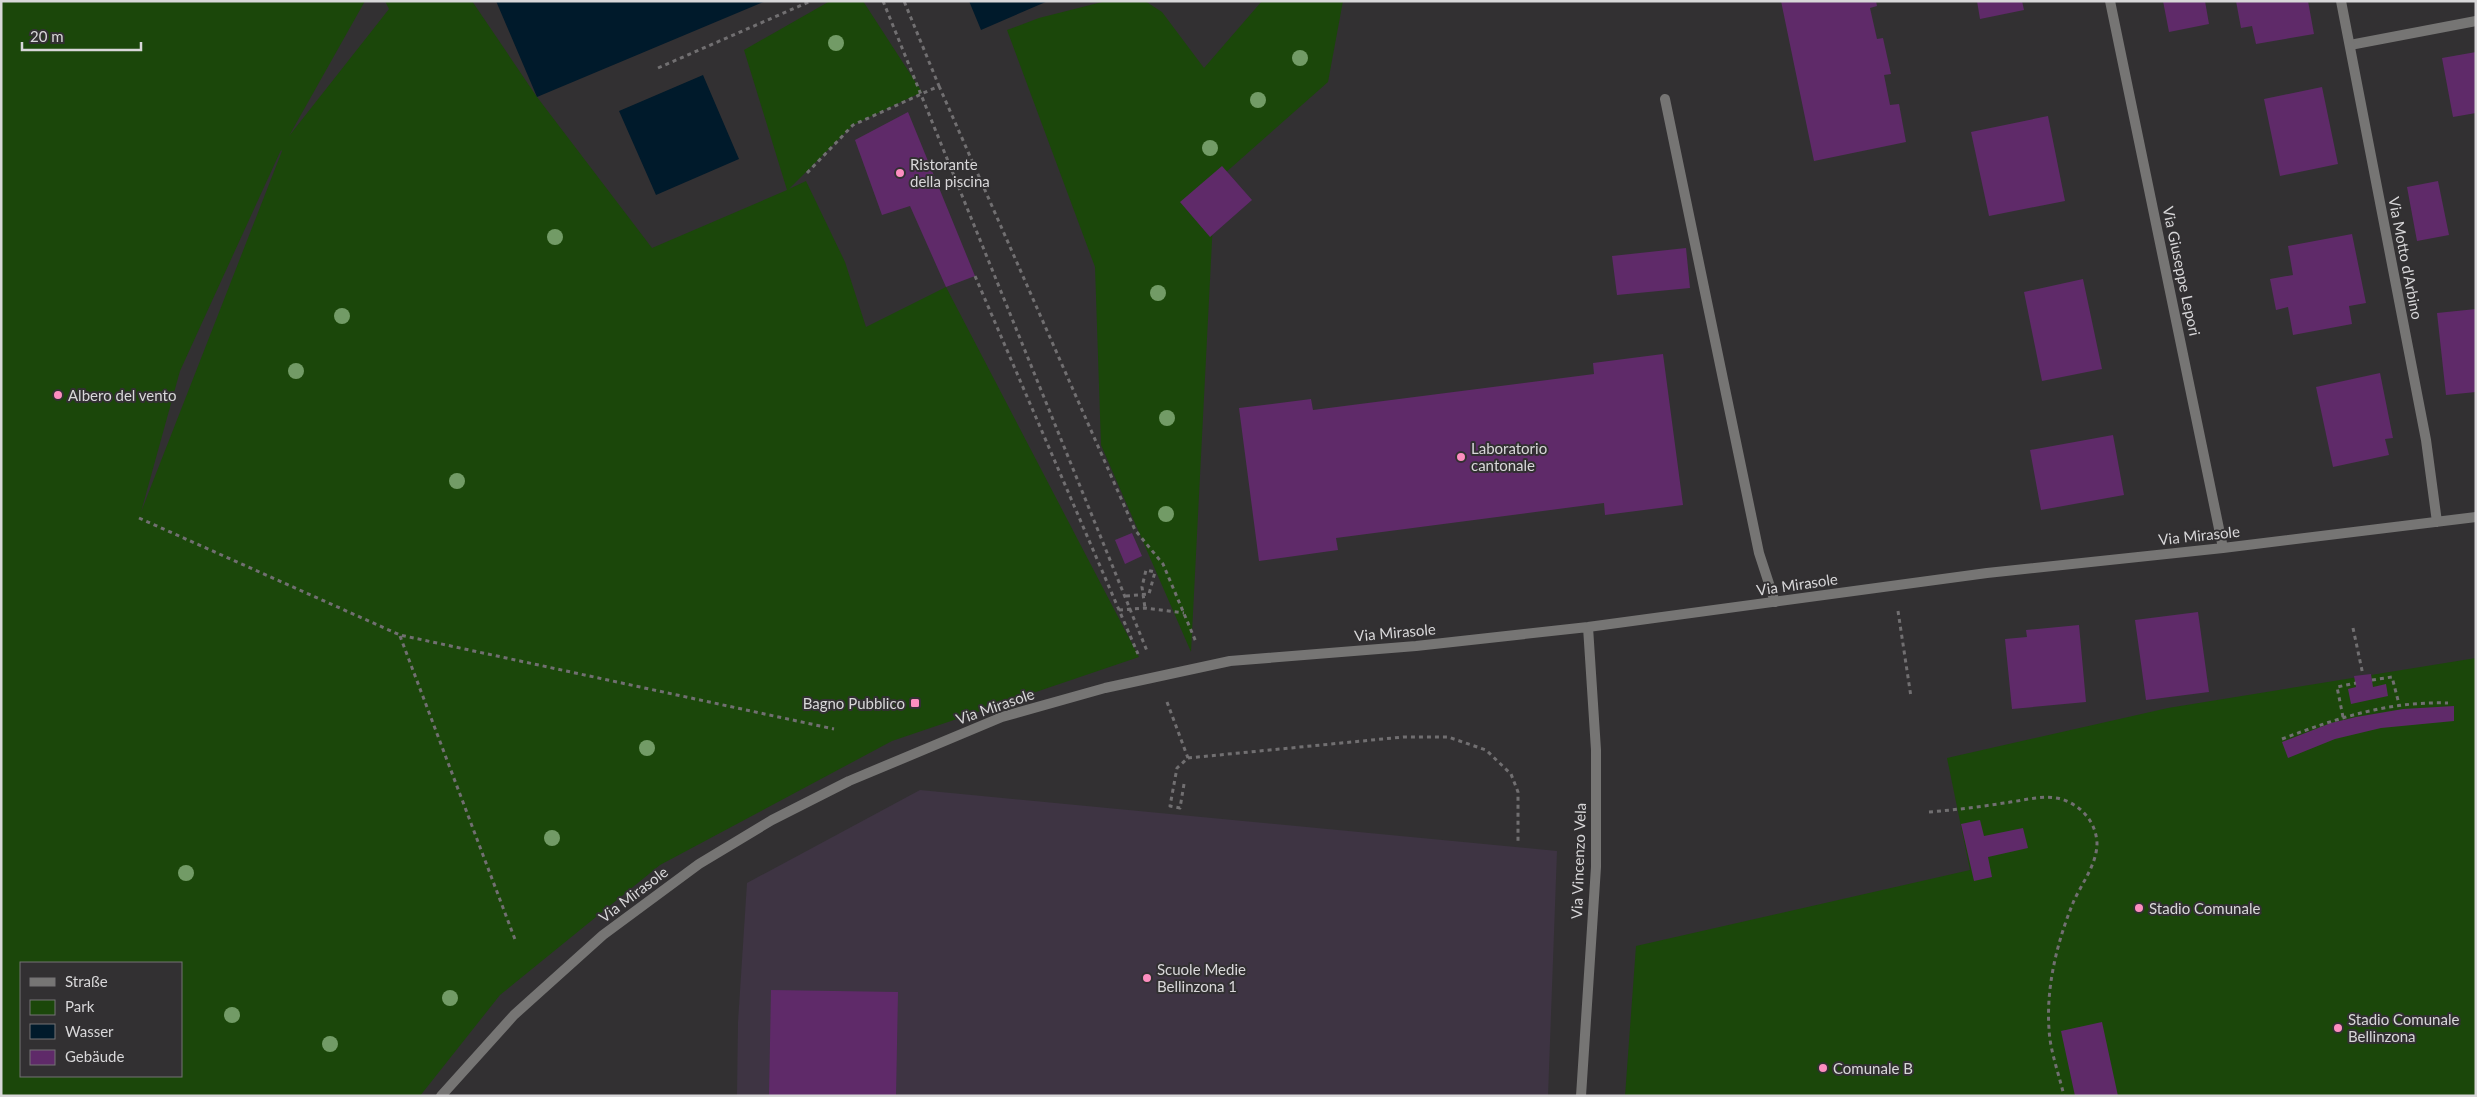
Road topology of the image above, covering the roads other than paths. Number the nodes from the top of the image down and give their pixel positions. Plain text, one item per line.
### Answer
1 (2110, 1) edge
2 (2341, 1) edge
3 (2476, 21) edge
4 (2350, 45) junction
5 (1665, 99) dead end
6 (2476, 517) edge
7 (2437, 522) junction
8 (2223, 548) junction
9 (1775, 602) junction
10 (1588, 627) junction
11 (441, 1096) edge
12 (1581, 1096) edge

1 - 8 street, Via Giuseppe Lepori
2 - 4 street, Via Motto d'Arbino
3 - 4 street
4 - 7 street, Via Motto d'Arbino
5 - 9 street
6 - 7 street, Via Mirasole
7 - 8 street, Via Mirasole
8 - 9 street, Via Mirasole
9 - 10 street, Via Mirasole
10 - 11 street, Via Mirasole
10 - 12 street, Via Vincenzo Vela

